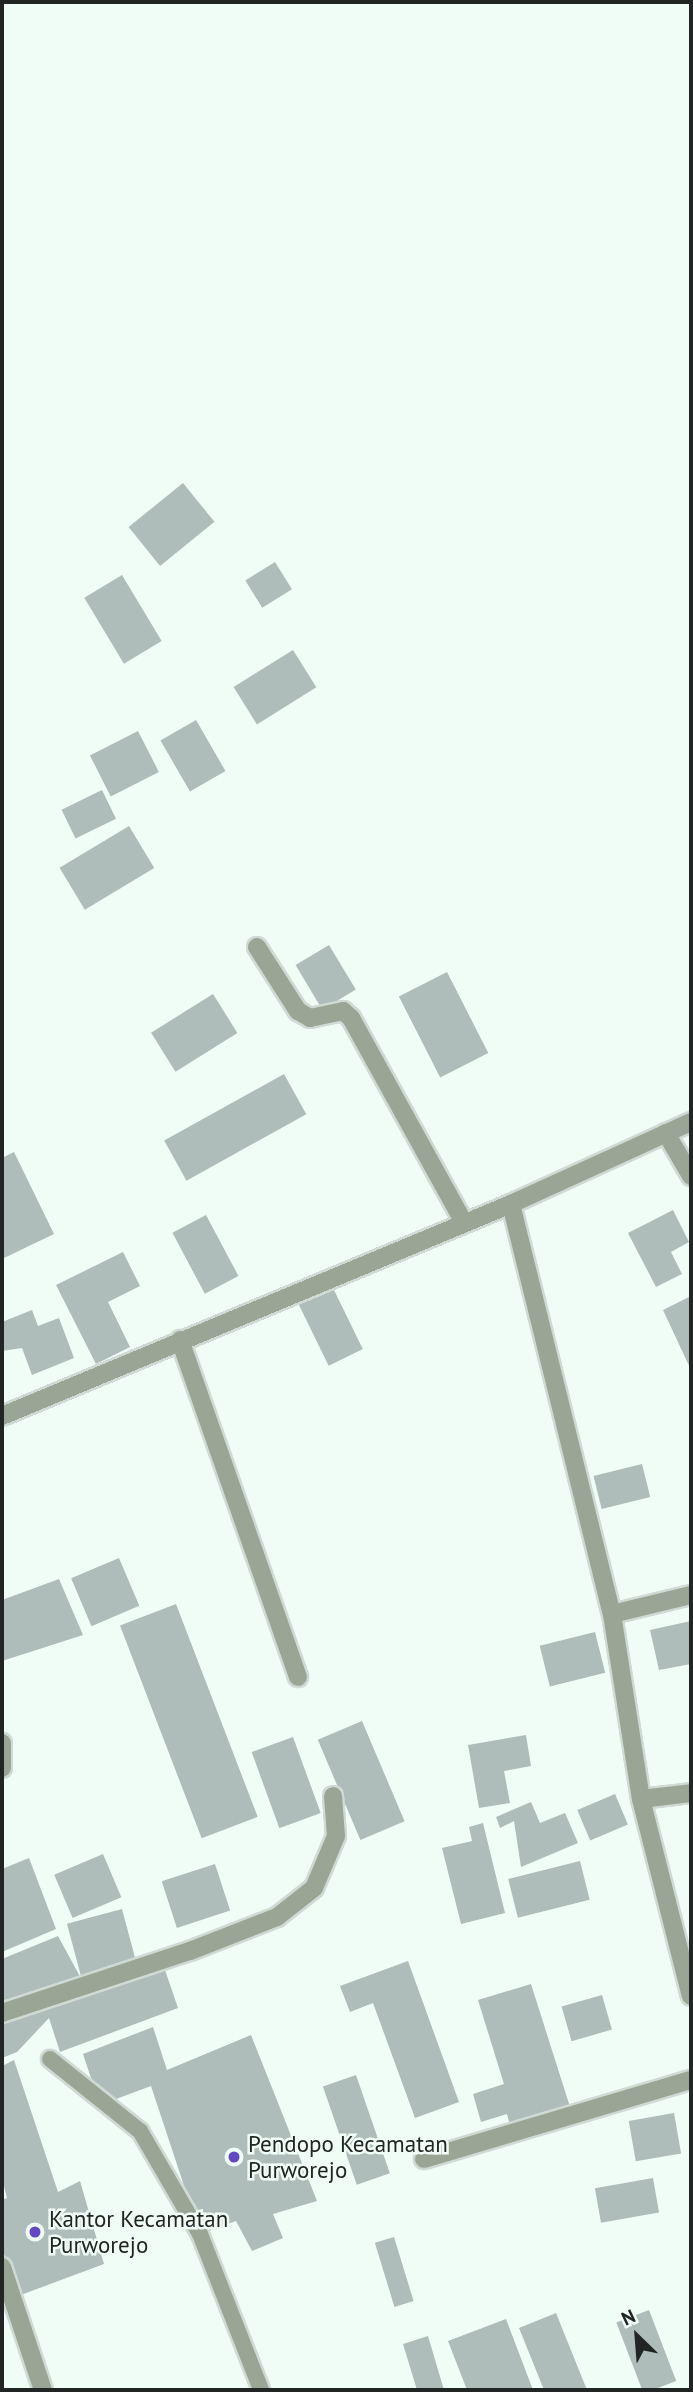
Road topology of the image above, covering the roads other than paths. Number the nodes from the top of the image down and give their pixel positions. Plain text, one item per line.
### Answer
1 (257, 947) dead end
2 (691, 1122) edge
3 (666, 1133) junction
4 (691, 1176) edge
5 (511, 1203) junction
6 (464, 1223) junction
7 (180, 1340) junction
8 (2, 1416) edge
9 (691, 1595) edge
10 (612, 1614) junction
11 (298, 1677) dead end
12 (2, 1743) edge
13 (2, 1768) edge
14 (691, 1793) edge
15 (333, 1796) dead end
16 (641, 1799) junction
17 (687, 1967) edge
18 (691, 1996) edge
19 (2, 2012) edge
20 (50, 2059) dead end
21 (691, 2080) edge
22 (425, 2159) dead end
23 (2, 2267) edge
24 (43, 2390) edge
25 (261, 2390) edge

1 - 6 street
2 - 3 street
3 - 4 street
3 - 5 street
5 - 6 street
5 - 10 street
6 - 7 street
7 - 8 street
7 - 11 street
9 - 10 street
10 - 16 street
12 - 13 street
14 - 16 street
15 - 19 street
16 - 17 street
17 - 18 street
20 - 25 lane
21 - 22 street
23 - 24 street

